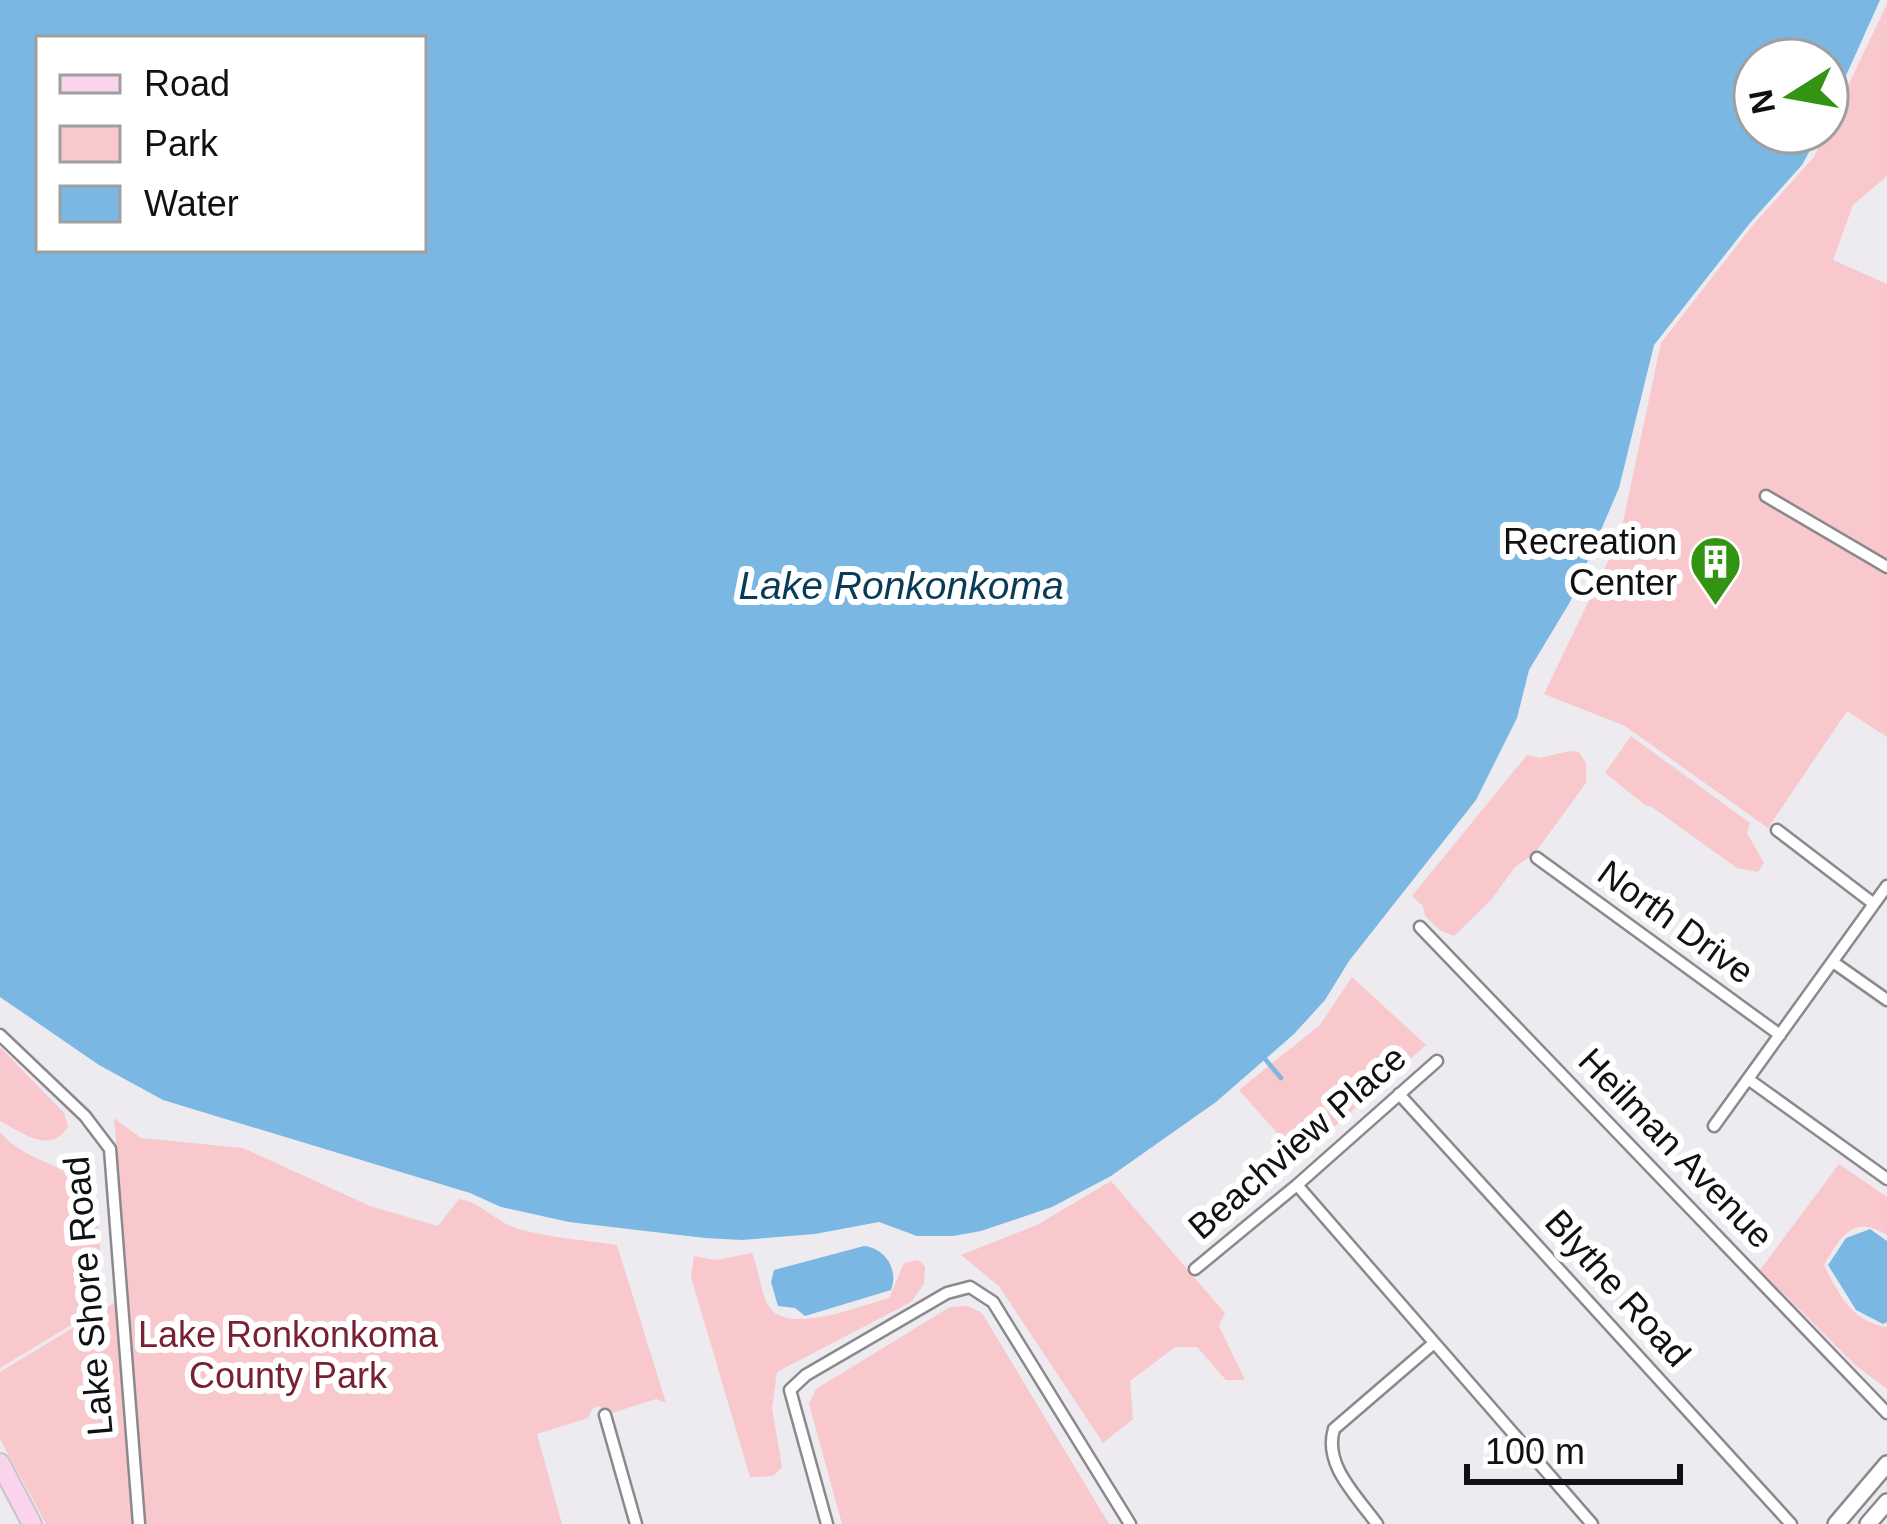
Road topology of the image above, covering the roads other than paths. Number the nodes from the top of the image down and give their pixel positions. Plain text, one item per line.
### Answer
1 (1766, 496) dead end
2 (1887, 567) edge
3 (1777, 830) dead end
4 (1537, 858) dead end
5 (1887, 886) edge
6 (1874, 904) junction
7 (1420, 926) dead end
8 (1834, 962) junction
9 (1887, 1000) edge
10 (0, 1035) edge
11 (1780, 1035) junction
12 (1437, 1061) dead end
13 (1748, 1079) junction
14 (1399, 1094) junction
15 (1714, 1126) dead end
16 (1887, 1179) edge
17 (1297, 1185) junction
18 (1195, 1269) dead end
19 (1434, 1343) junction
20 (1887, 1412) edge
21 (605, 1415) dead end
22 (0, 1463) edge
23 (1887, 1464) edge
24 (8, 1496) edge
25 (1887, 1502) edge
26 (32, 1524) edge
27 (139, 1524) edge
28 (636, 1524) edge
29 (826, 1524) edge
30 (1130, 1524) edge
31 (1377, 1524) edge
32 (1592, 1524) edge
33 (1792, 1524) edge
34 (1836, 1524) edge
35 (1868, 1524) edge

1 - 2 street
3 - 6 street
4 - 11 street, North Drive
5 - 6 street
6 - 8 street
7 - 20 street, Heilman Avenue
8 - 9 street
8 - 11 street
10 - 27 street, Lake Shore Road
11 - 13 street
12 - 14 street, Beachview Place
13 - 15 street
13 - 16 street
14 - 17 street, Beachview Place
14 - 33 street, Blythe Road
17 - 18 street, Beachview Place
17 - 19 street
19 - 31 street
19 - 32 street
21 - 28 street
22 - 24 main road
23 - 34 main road
24 - 26 main road
25 - 35 main road
29 - 30 street

